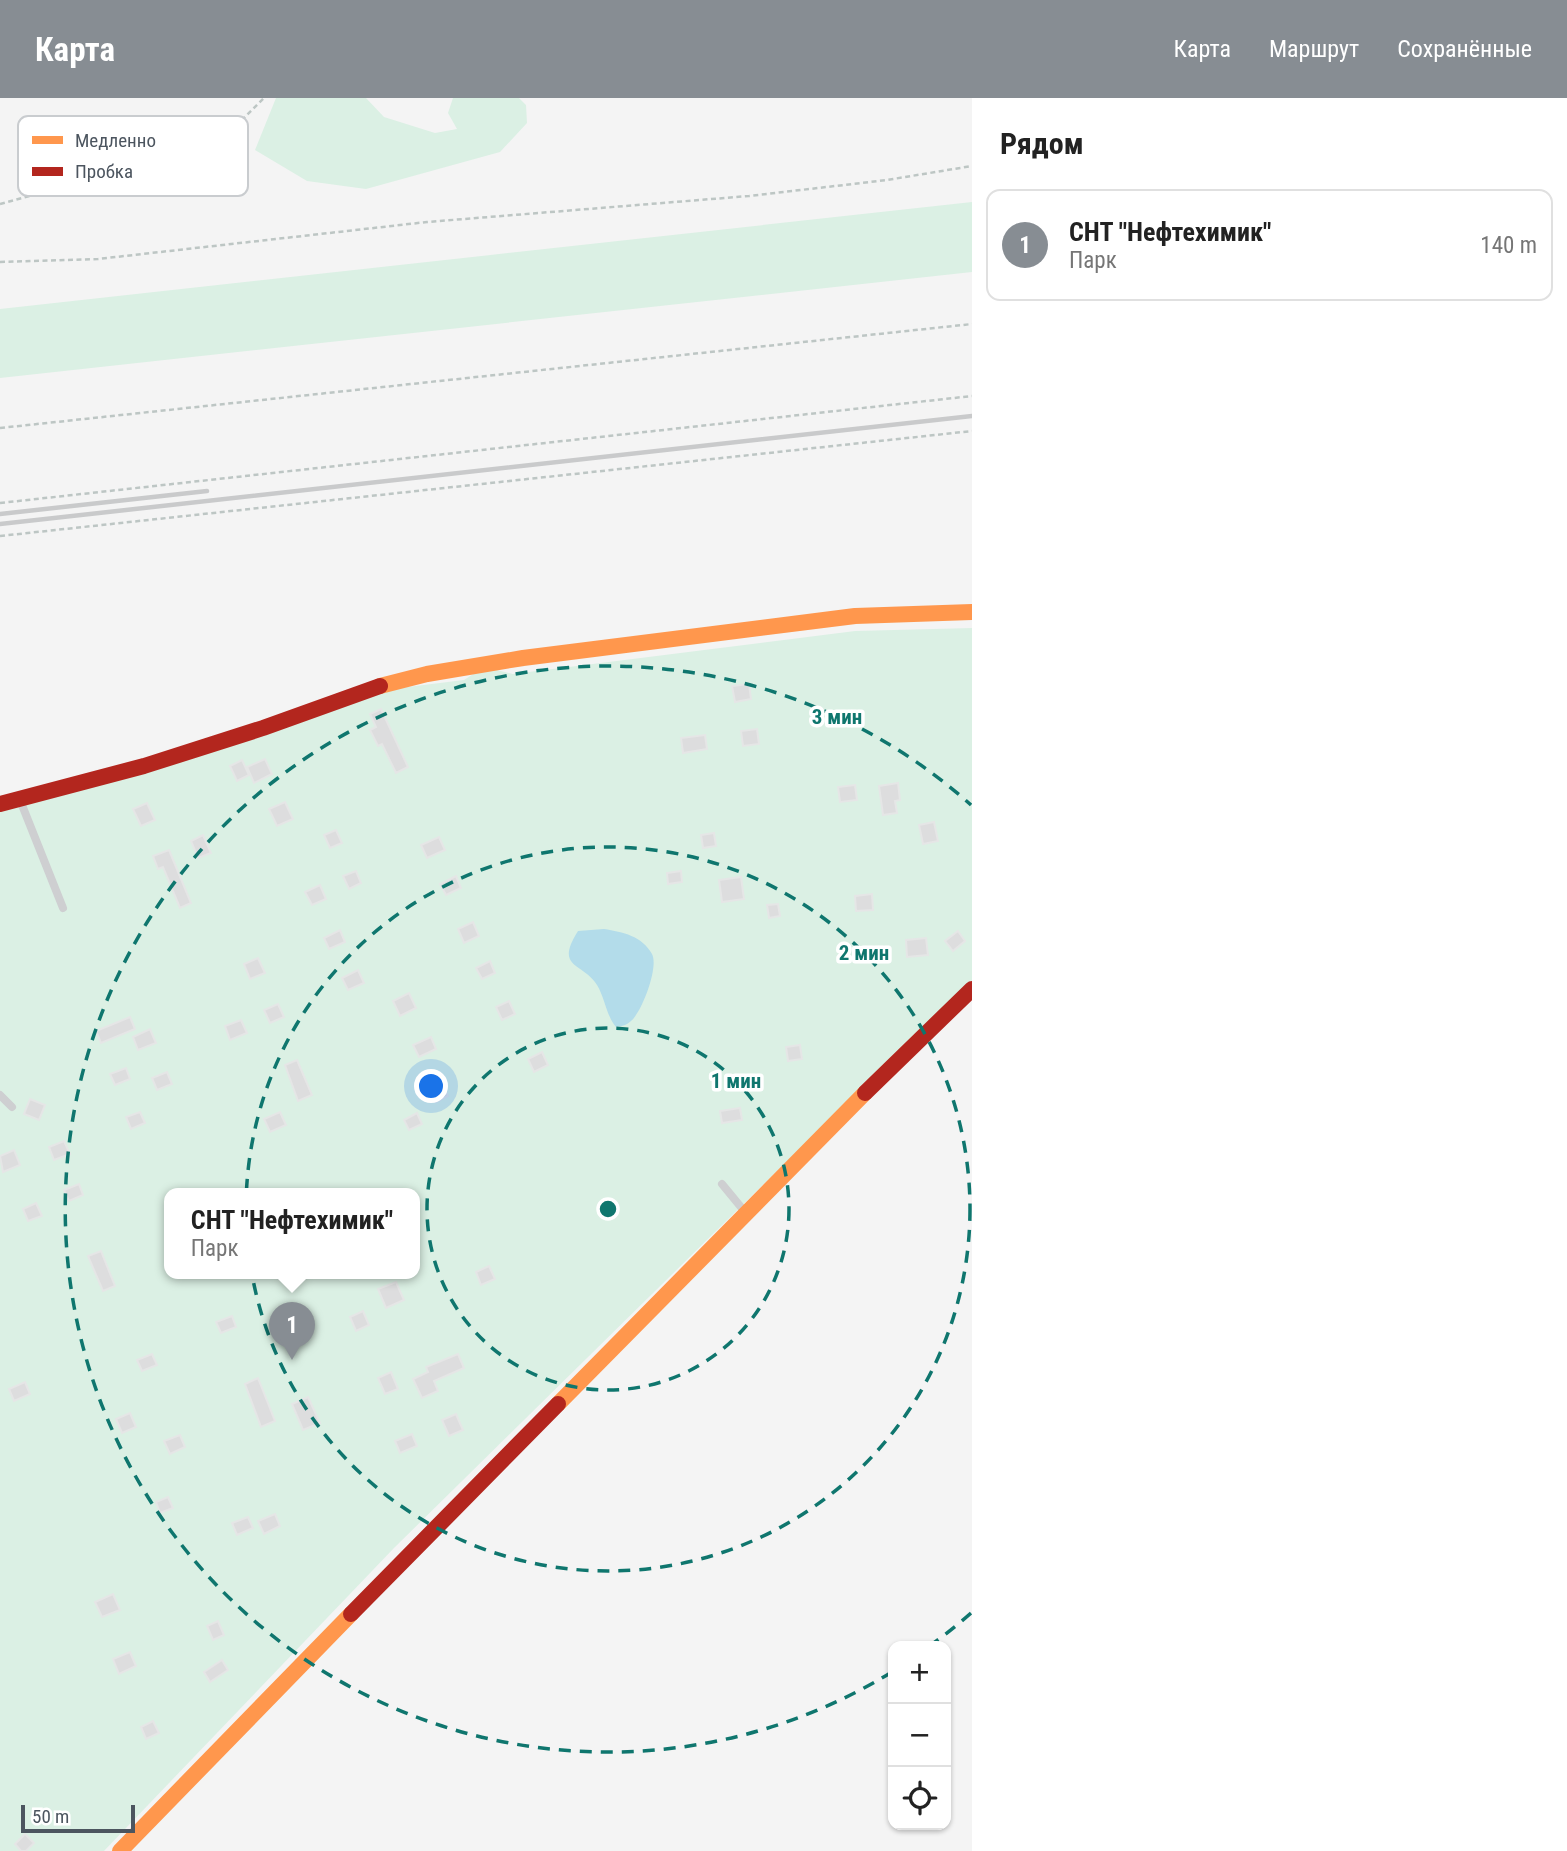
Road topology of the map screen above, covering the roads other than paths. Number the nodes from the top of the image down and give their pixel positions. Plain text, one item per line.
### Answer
1 (972, 612) edge
2 (20, 799) junction
3 (0, 804) edge
4 (63, 908) dead end
5 (972, 989) edge
6 (0, 1095) edge
7 (12, 1107) dead end
8 (722, 1184) dead end
9 (747, 1215) junction
10 (120, 1851) edge

1 - 2 street
2 - 3 street
2 - 4 lane
5 - 9 street
6 - 7 lane
8 - 9 lane
9 - 10 street

